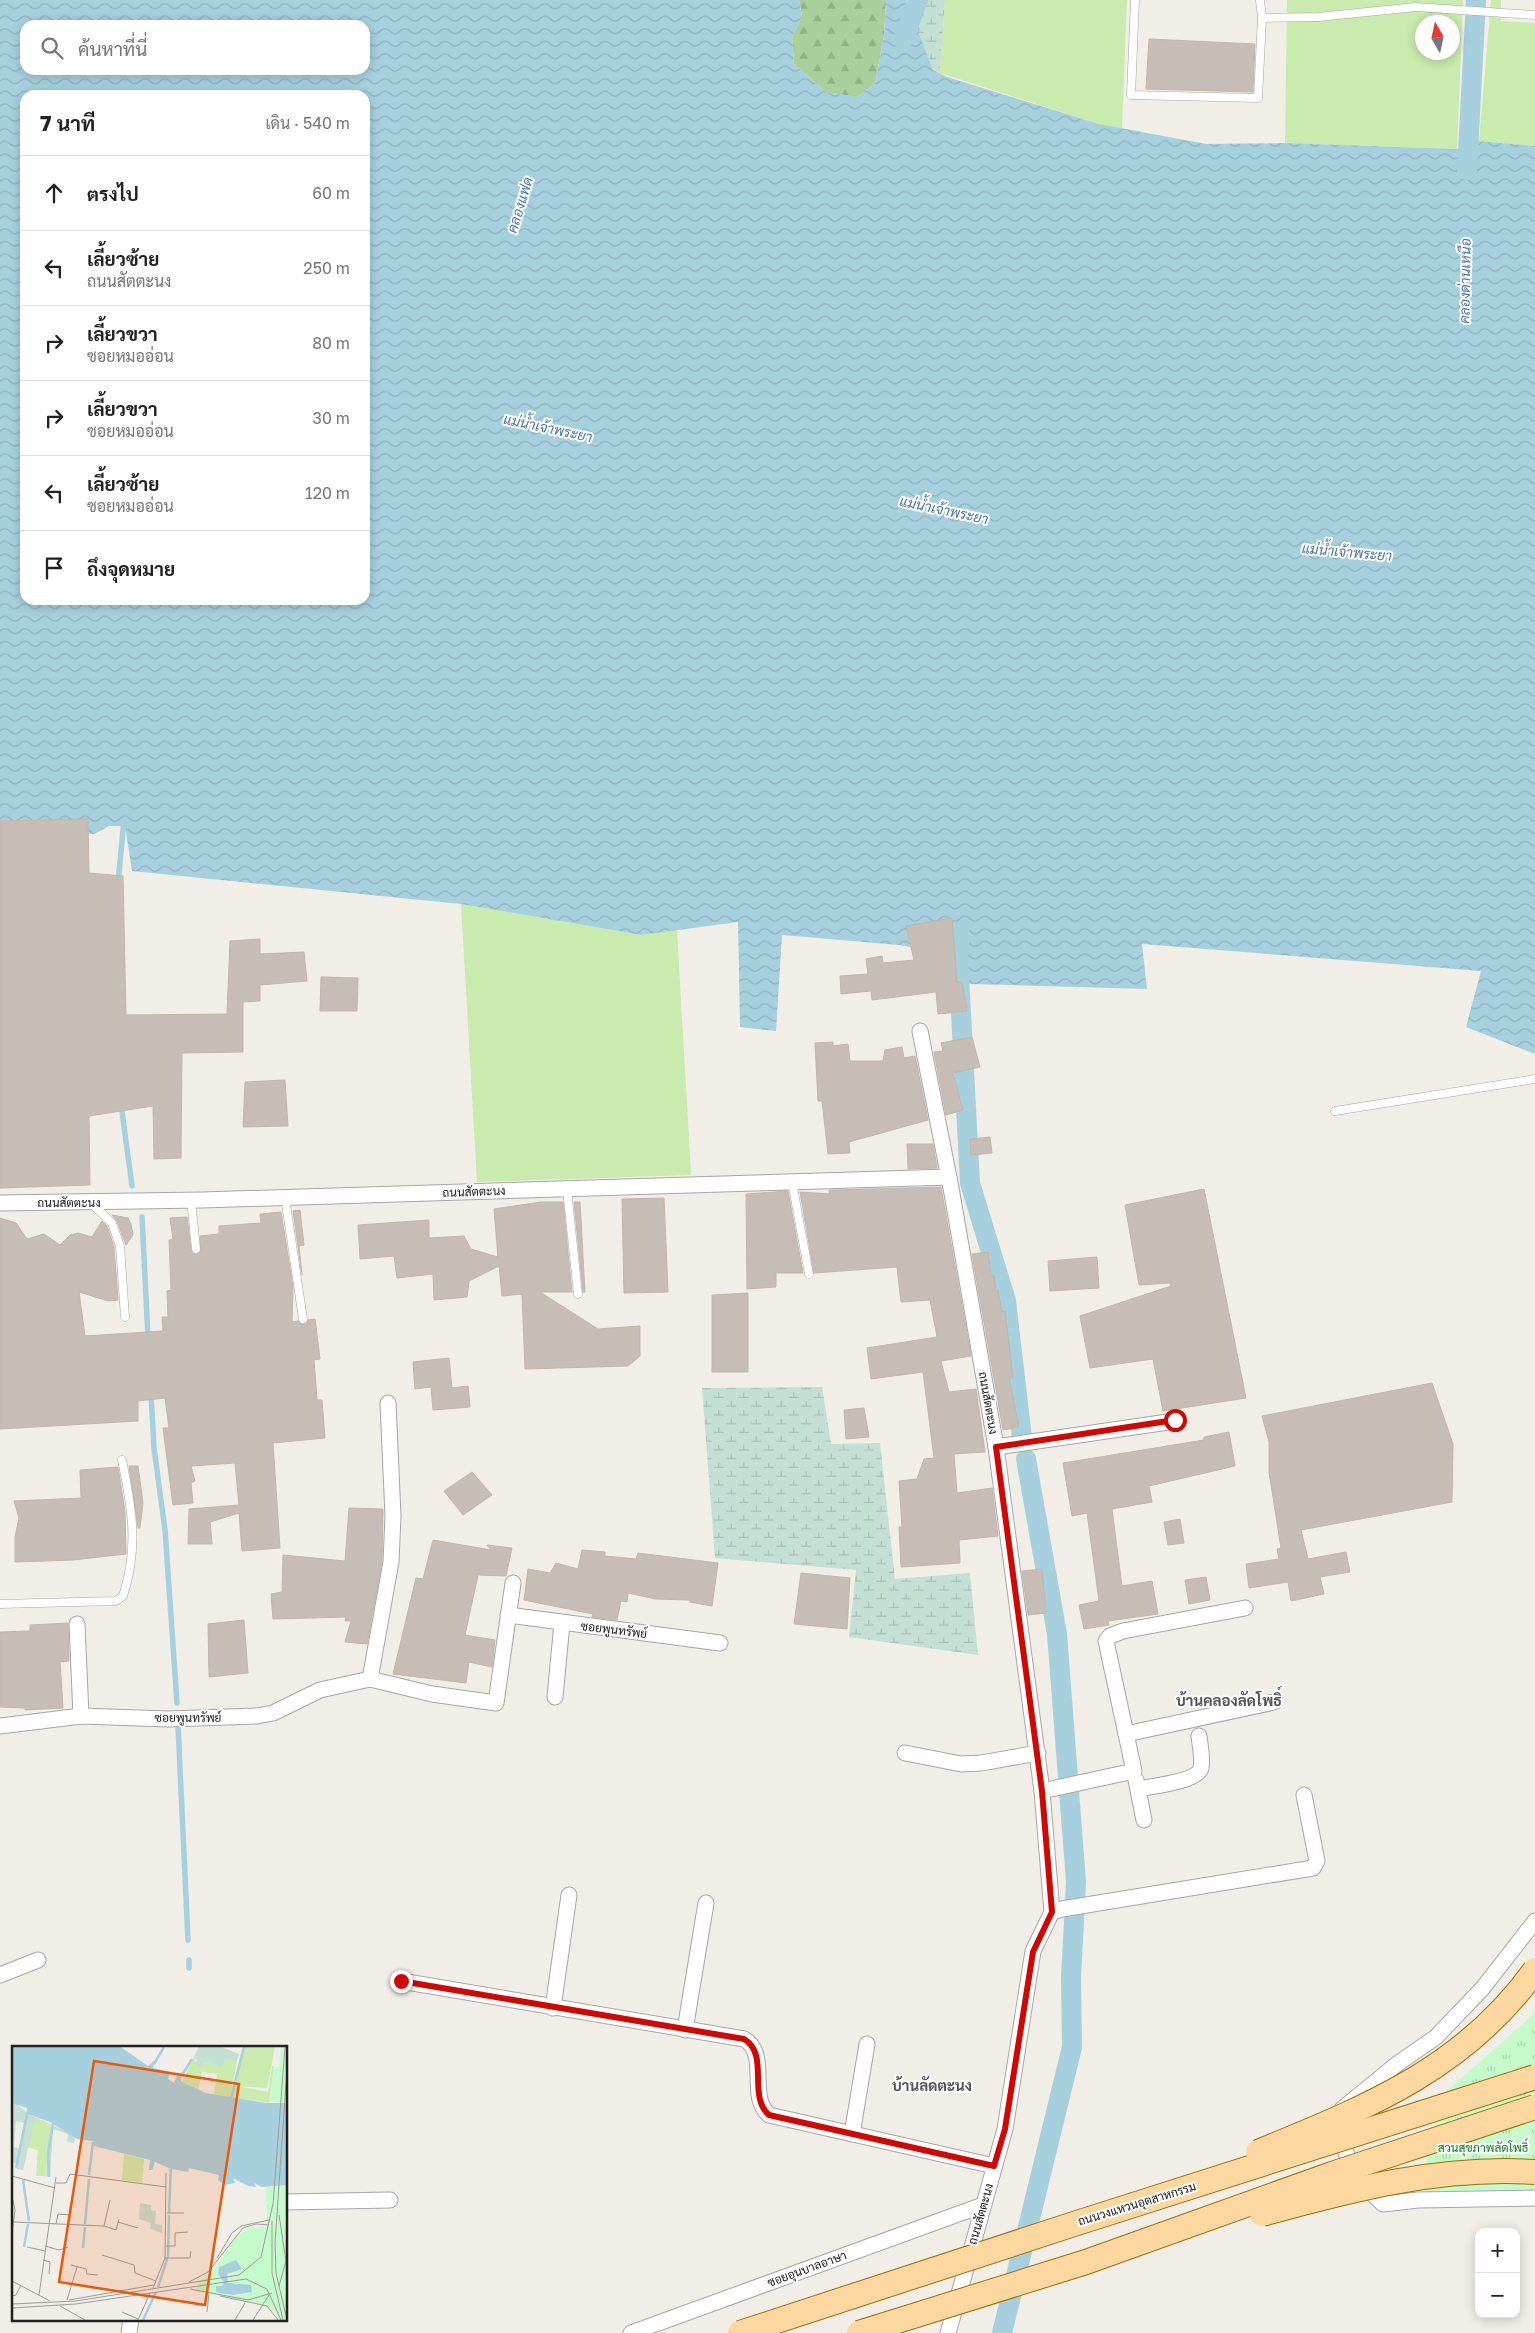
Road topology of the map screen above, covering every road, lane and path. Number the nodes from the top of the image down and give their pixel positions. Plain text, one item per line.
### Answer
1 (1135, 0) edge
2 (1260, 0) edge
3 (1535, 15) edge
4 (1262, 18) junction
5 (920, 1031) dead end
6 (1535, 1078) edge
7 (1335, 1111) dead end
8 (948, 1177) junction
9 (792, 1182) junction
10 (567, 1190) junction
11 (285, 1198) junction
12 (191, 1200) junction
13 (0, 1203) edge
14 (91, 1203) junction
15 (196, 1249) dead end
16 (809, 1274) dead end
17 (578, 1294) dead end
18 (125, 1317) dead end
19 (303, 1319) dead end
20 (388, 1403) dead end
21 (1175, 1420) dead end
22 (996, 1447) junction
23 (122, 1460) dead end
24 (513, 1583) dead end
25 (0, 1604) edge
26 (1245, 1608) dead end
27 (508, 1615) junction
28 (562, 1623) junction
29 (77, 1624) dead end
30 (720, 1643) dead end
31 (370, 1679) junction
32 (555, 1697) dead end
33 (1274, 1702) dead end
34 (82, 1716) junction
35 (0, 1726) edge
36 (1126, 1734) junction
37 (1199, 1736) dead end
38 (1038, 1753) junction
39 (904, 1754) dead end
40 (1134, 1771) junction
41 (1048, 1789) junction
42 (1138, 1789) junction
43 (1304, 1795) dead end
44 (1144, 1820) dead end
45 (569, 1895) dead end
46 (706, 1903) dead end
47 (1057, 1910) junction
48 (1535, 1921) edge
49 (38, 1960) dead end
50 (1535, 1970) edge
51 (0, 1975) edge
52 (401, 1981) dead end
53 (553, 2008) junction
54 (685, 2030) junction
55 (867, 2044) dead end
56 (1535, 2077) edge
57 (1535, 2107) edge
58 (852, 2134) junction
59 (994, 2166) junction
60 (1535, 2172) edge
61 (1535, 2198) edge
62 (390, 2200) dead end
63 (288, 2202) edge
64 (983, 2205) junction
65 (1077, 2223) junction
66 (1086, 2262) junction
67 (131, 2320) edge
68 (130, 2333) edge
69 (631, 2333) edge
70 (740, 2333) edge
71 (859, 2333) edge
72 (948, 2333) edge

1 - 4 lane
2 - 4 lane
3 - 4 lane
5 - 8 street, ถนนสัตตะนง
6 - 7 lane
8 - 9 street, ถนนสัตตะนง
8 - 22 street, ถนนสัตตะนง
9 - 10 street, ถนนสัตตะนง
9 - 16 lane
10 - 11 street, ถนนสัตตะนง
10 - 17 lane
11 - 12 street, ถนนสัตตะนง
11 - 19 lane
12 - 14 street, ถนนสัตตะนง
12 - 15 lane
13 - 14 street, ถนนสัตตะนง
14 - 18 lane
20 - 31 street
21 - 22 street
22 - 38 street, ถนนสัตตะนง
23 - 25 lane
24 - 27 street, ซอยพูนทรัพย์
26 - 36 street
27 - 28 street, ซอยพูนทรัพย์
27 - 31 street, ซอยพูนทรัพย์
28 - 30 street, ซอยพูนทรัพย์
28 - 32 street
29 - 34 street
31 - 34 street, ซอยพูนทรัพย์
33 - 36 street
34 - 35 street, ซอยพูนทรัพย์
36 - 40 street
37 - 42 street
38 - 39 street
38 - 41 street, ถนนสัตตะนง
40 - 41 street
40 - 42 street
41 - 47 street, ถนนสัตตะนง
42 - 44 street
43 - 47 street
45 - 53 street
46 - 54 street
47 - 59 street, ถนนสัตตะนง
48 - 61 street
49 - 51 street
50 - 65 main road, bridge
52 - 53 street
53 - 54 street
54 - 58 street
55 - 58 street
56 - 65 main road, ถนนวงแหวนอุตสาหกรรม, bridge
57 - 66 main road, bridge
58 - 59 street
59 - 64 street, ถนนสัตตะนง
60 - 66 main road, bridge
62 - 63 street
64 - 69 street, ซอยอุนบาลอาษา
64 - 72 street, ถนนสัตตะนง
65 - 70 main road, ถนนวงแหวนอุตสาหกรรม, bridge
66 - 71 main road, bridge
67 - 68 street

